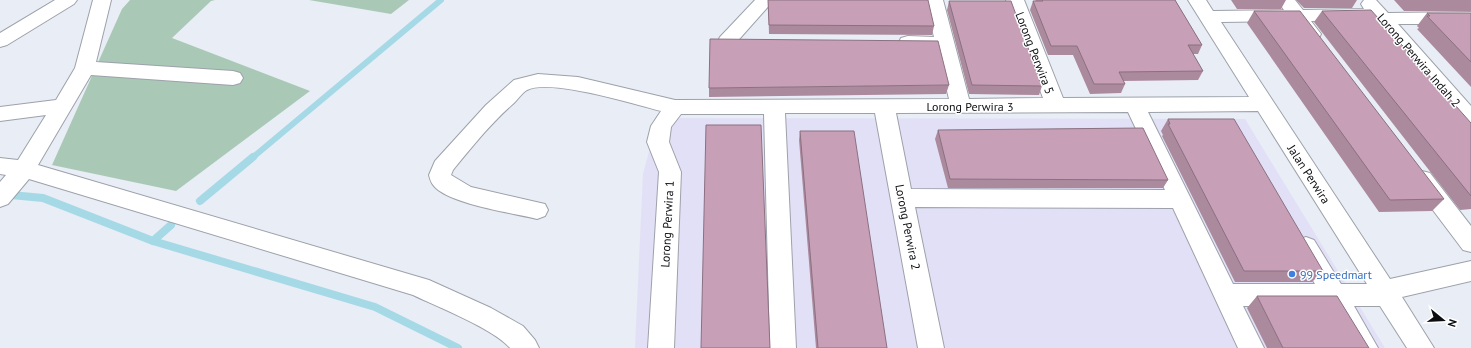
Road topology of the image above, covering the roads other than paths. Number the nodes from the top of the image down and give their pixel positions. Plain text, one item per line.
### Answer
1 (68, 0) edge
2 (102, 0) edge
3 (765, 0) edge
4 (934, 0) edge
5 (1015, 0) edge
6 (1367, 0) edge
7 (1448, 0) edge
8 (1203, 8) edge
9 (1291, 8) edge
10 (1381, 17) junction
11 (1469, 20) edge
12 (0, 41) edge
13 (750, 42) edge
14 (890, 42) edge
15 (945, 42) junction
16 (1322, 47) edge
17 (85, 68) junction
18 (233, 78) dead end
19 (1264, 104) junction
20 (1056, 105) junction
21 (1135, 105) junction
22 (1223, 105) junction
23 (63, 106) junction
24 (884, 106) junction
25 (961, 106) junction
26 (675, 107) junction
27 (774, 107) junction
28 (0, 114) edge
29 (1471, 119) edge
30 (1235, 125) edge
31 (1408, 161) edge
32 (0, 166) edge
33 (11, 184) edge
34 (902, 198) junction
35 (1180, 199) junction
36 (537, 210) dead end
37 (1294, 227) edge
38 (1471, 243) edge
39 (1468, 277) edge
40 (1385, 293) junction
41 (1226, 295) junction
42 (1334, 295) junction
43 (526, 348) edge
44 (661, 348) edge
45 (783, 348) edge
46 (931, 348) edge
47 (1251, 348) edge
48 (1365, 348) edge
49 (1421, 348) edge

1 - 12 street
2 - 17 street
3 - 13 street
4 - 15 street
5 - 20 street, Lorong Perwira 5
6 - 10 street, Lorong Perwira Indah 2
7 - 11 street
8 - 9 street
8 - 19 street, Jalan Perwira
9 - 10 street
9 - 16 street
10 - 11 street
10 - 29 street, Lorong Perwira Indah 2
14 - 15 street
15 - 25 street
17 - 18 street
17 - 23 street
19 - 22 street, Lorong Perwira 3
19 - 40 street, Jalan Perwira
20 - 21 street, Lorong Perwira 3
20 - 25 street, Lorong Perwira 3
21 - 22 street, Lorong Perwira 3
21 - 35 street
22 - 30 street
23 - 28 street
23 - 33 street
24 - 25 street, Lorong Perwira 3
24 - 27 street, Lorong Perwira 3
24 - 34 street, Lorong Perwira 2
26 - 27 street, Lorong Perwira 3
26 - 36 street, Lorong Perwira 3
26 - 44 street, Lorong Perwira 1
27 - 45 street
31 - 38 street
32 - 33 street
33 - 43 street
34 - 35 street
34 - 46 street, Lorong Perwira 2
35 - 41 street
37 - 42 street
39 - 40 street
40 - 42 street
40 - 49 street, Jalan Perwira
41 - 42 street
41 - 47 street
42 - 48 street

